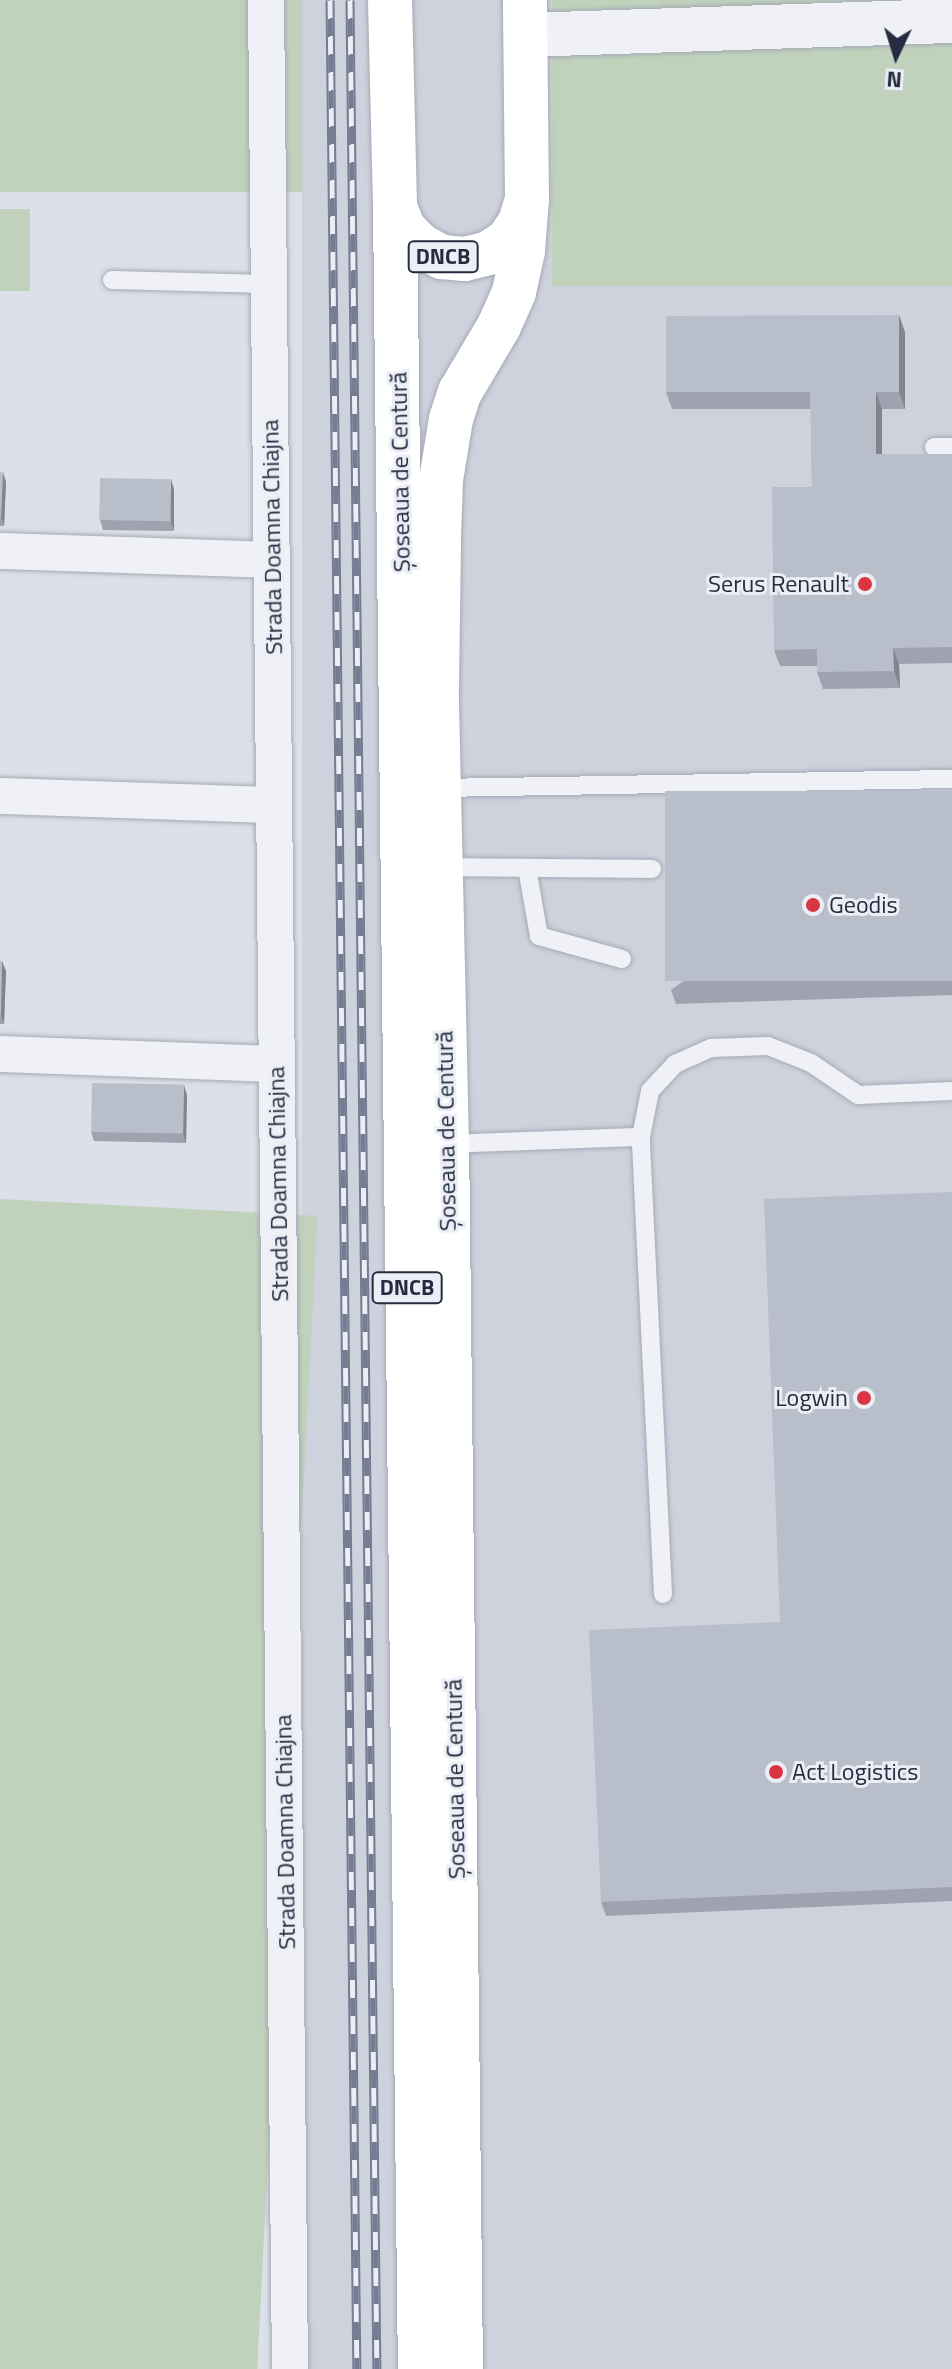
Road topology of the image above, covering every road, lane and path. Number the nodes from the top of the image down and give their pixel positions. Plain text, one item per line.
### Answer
1 (266, 0) edge
2 (390, 0) edge
3 (526, 18) edge
4 (952, 21) edge
5 (527, 199) junction
6 (395, 207) junction
7 (112, 280) dead end
8 (269, 284) junction
9 (0, 551) edge
10 (272, 560) junction
11 (952, 779) edge
12 (439, 788) junction
13 (0, 796) edge
14 (274, 805) junction
15 (441, 867) junction
16 (527, 868) junction
17 (652, 869) dead end
18 (622, 959) dead end
19 (0, 1054) edge
20 (277, 1064) junction
21 (952, 1091) edge
22 (641, 1137) junction
23 (447, 1144) junction
24 (663, 1594) dead end
25 (290, 2369) edge
26 (420, 2369) edge
27 (461, 2369) edge

1 - 8 street, Strada Doamna Chiajna
2 - 6 main road, DNCB
3 - 4 street
3 - 5 main road, DNCB
5 - 6 main road, DNCB
5 - 12 main road, Șoseaua de Centură / DNCB
6 - 26 main road, Șoseaua de Centură / DNCB
7 - 8 lane
8 - 10 street, Strada Doamna Chiajna
9 - 10 street
10 - 14 street, Strada Doamna Chiajna
11 - 12 lane
12 - 15 main road, Șoseaua de Centură / DNCB
13 - 14 street
14 - 20 street, Strada Doamna Chiajna
15 - 16 lane
15 - 23 main road, Șoseaua de Centură / DNCB
16 - 17 lane
16 - 18 lane
19 - 20 street
20 - 25 street, Strada Doamna Chiajna
21 - 22 lane
22 - 23 lane
22 - 24 lane
23 - 27 main road, Șoseaua de Centură / DNCB

